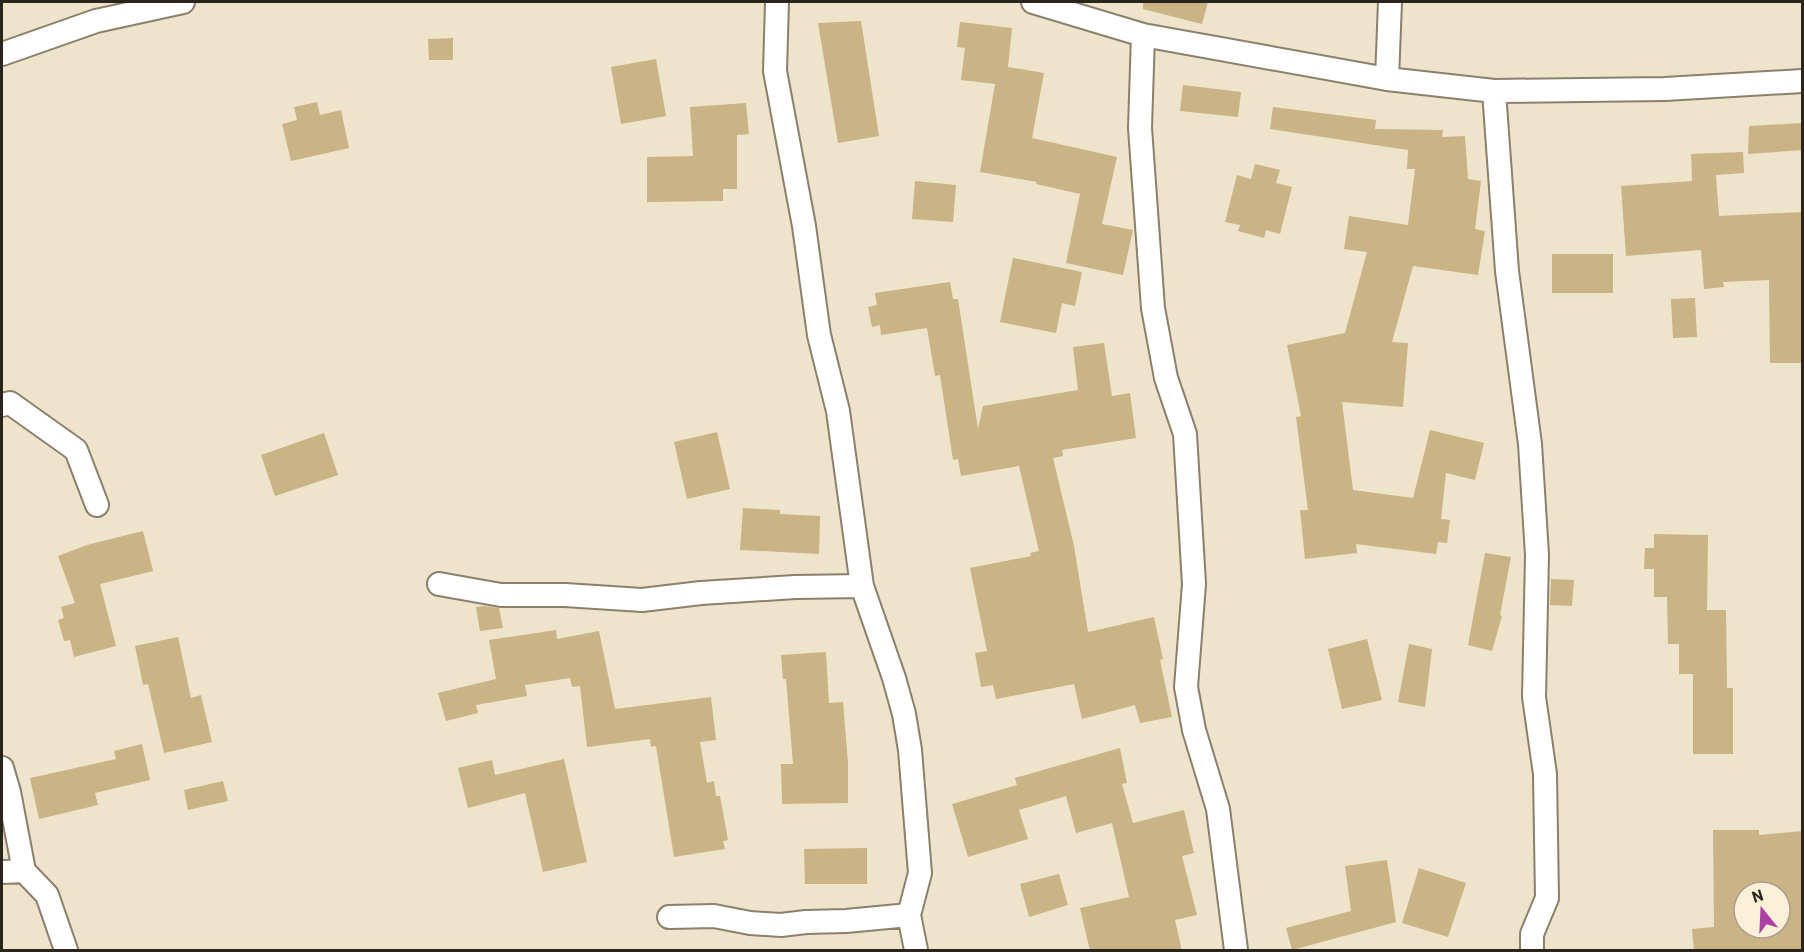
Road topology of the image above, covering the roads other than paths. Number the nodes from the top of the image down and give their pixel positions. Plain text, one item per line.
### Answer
1 (183, 2) edge
2 (777, 2) edge
3 (1033, 2) edge
4 (1390, 2) edge
5 (1143, 34) junction
6 (2, 54) edge
7 (1387, 79) junction
8 (1803, 81) edge
9 (1494, 91) junction
10 (2, 405) edge
11 (97, 505) dead end
12 (439, 584) dead end
13 (862, 586) junction
14 (2, 768) edge
15 (13, 871) edge
16 (909, 915) junction
17 (669, 916) dead end
18 (66, 951) edge
19 (916, 951) edge
20 (1236, 951) edge
21 (1532, 951) edge

1 - 6 street
2 - 13 street
3 - 5 street
4 - 7 street
5 - 7 street
5 - 20 street
7 - 9 street
8 - 9 street
9 - 21 street
10 - 11 street
12 - 13 street
13 - 16 street
14 - 15 street
15 - 18 street
16 - 17 street
16 - 19 street

